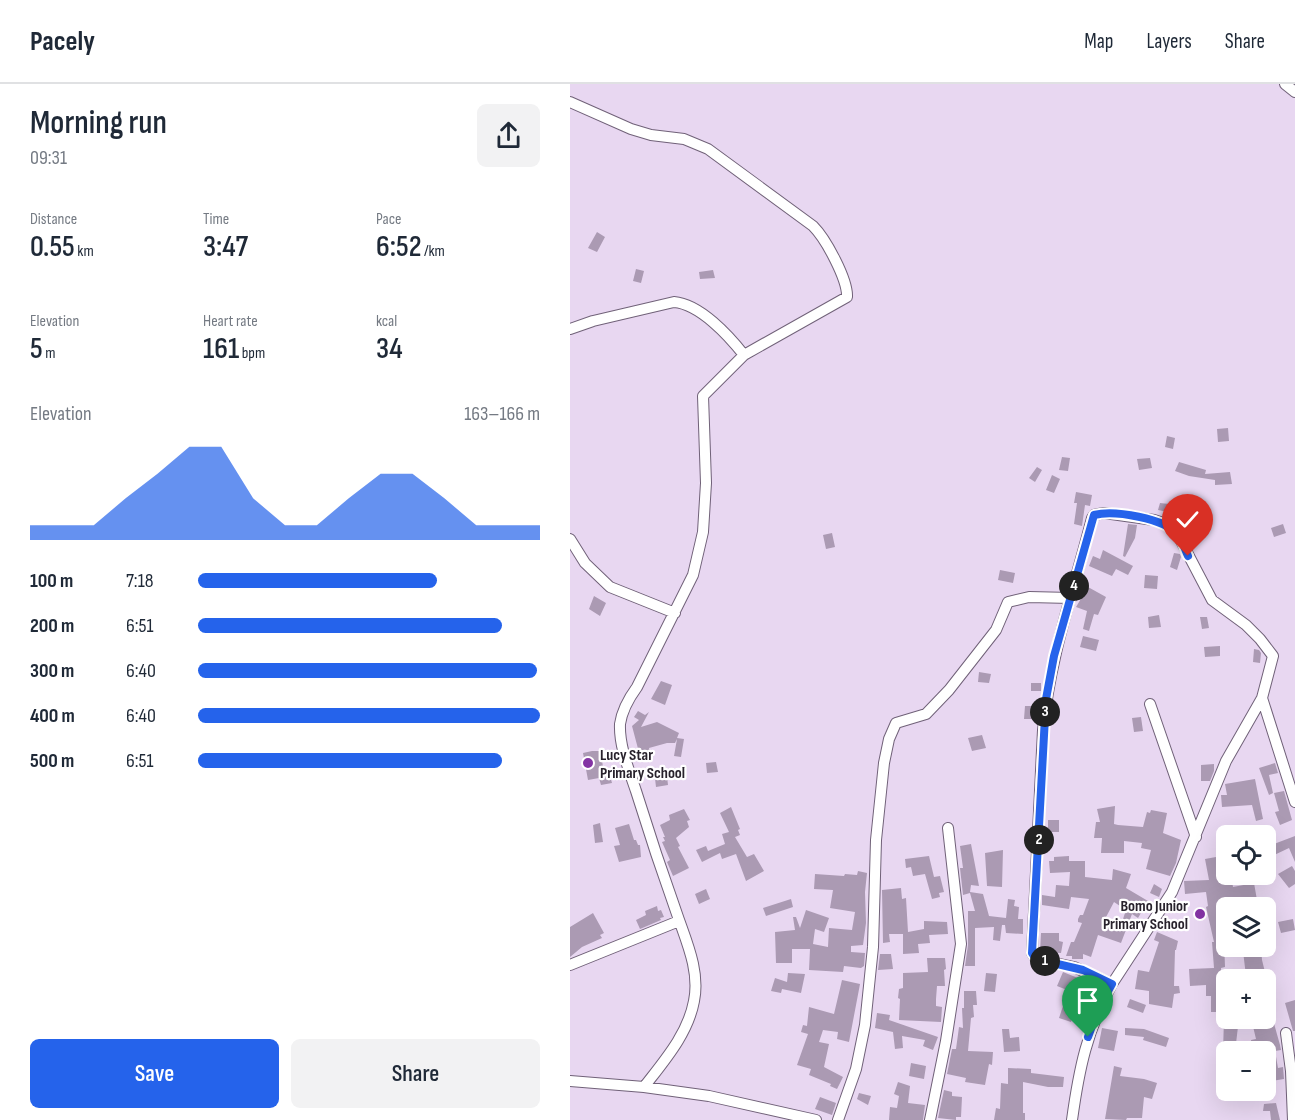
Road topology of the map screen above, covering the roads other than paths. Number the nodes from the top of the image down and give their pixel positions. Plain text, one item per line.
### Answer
1 (1285, 84) edge
2 (1295, 92) edge
3 (570, 102) edge
4 (570, 328) edge
5 (744, 355) junction
6 (570, 539) edge
7 (1071, 598) junction
8 (675, 613) junction
9 (1262, 699) junction
10 (1150, 704) dead end
11 (1295, 802) edge
12 (948, 828) dead end
13 (1196, 837) junction
14 (679, 921) junction
15 (570, 965) edge
16 (1112, 984) junction
17 (1286, 1033) dead end
18 (570, 1081) edge
19 (644, 1087) junction
20 (775, 1115) edge
21 (816, 1120) edge
22 (838, 1120) edge
23 (930, 1120) edge
24 (1072, 1120) edge
25 (1293, 1120) edge

1 - 2 street
3 - 5 street
4 - 5 street
5 - 8 street
6 - 8 street
7 - 9 street
7 - 16 street
7 - 22 street
8 - 14 street
9 - 11 street
9 - 13 street
10 - 13 street
12 - 23 street
13 - 16 street
14 - 15 street
14 - 19 street
16 - 24 street
17 - 25 street
18 - 19 street
19 - 20 street
20 - 21 street

